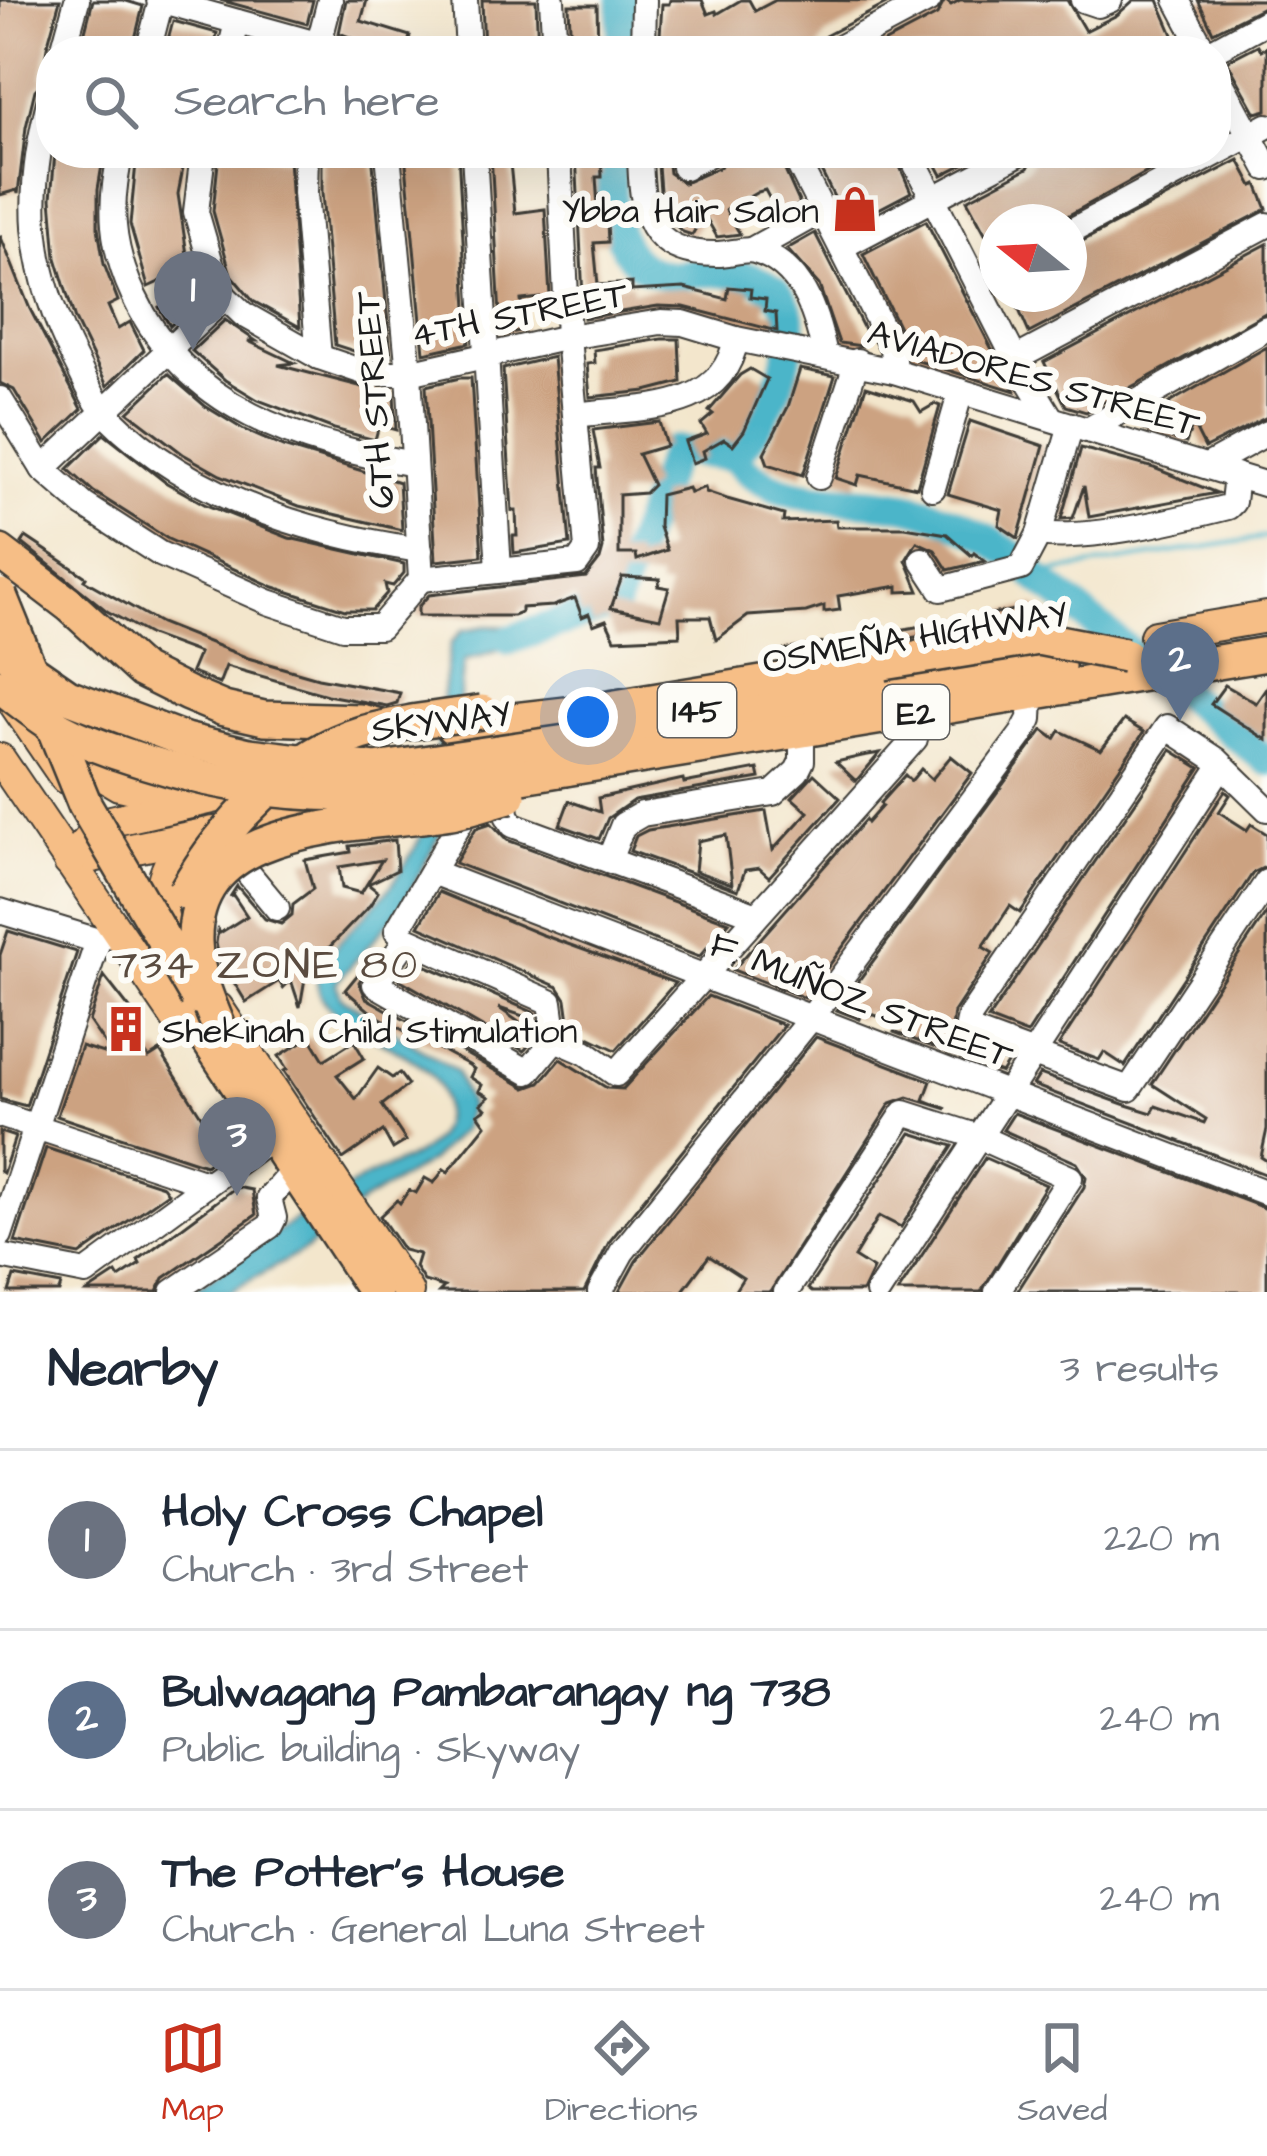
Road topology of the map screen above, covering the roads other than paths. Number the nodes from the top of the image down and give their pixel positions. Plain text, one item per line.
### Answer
1 (77, 0) edge
2 (160, 0) edge
3 (330, 0) edge
4 (465, 0) edge
5 (552, 0) edge
6 (644, 0) edge
7 (929, 0) edge
8 (1083, 0) edge
9 (1110, 0) edge
10 (1177, 0) edge
11 (1267, 21) edge
12 (237, 22) junction
13 (67, 36) edge
14 (152, 36) edge
15 (234, 36) edge
16 (283, 36) edge
17 (327, 36) edge
18 (466, 36) edge
19 (554, 36) edge
20 (643, 36) edge
21 (861, 36) edge
22 (1199, 36) edge
23 (1231, 39) edge
24 (1231, 93) edge
25 (1258, 130) edge
26 (1231, 145) edge
27 (36, 168) edge
28 (118, 168) edge
29 (201, 168) edge
30 (306, 168) edge
31 (389, 168) edge
32 (475, 168) edge
33 (560, 168) edge
34 (641, 168) edge
35 (801, 168) edge
36 (918, 168) edge
37 (992, 168) edge
38 (1188, 168) edge
39 (1267, 168) edge
40 (933, 199) junction
41 (821, 211) junction
42 (1087, 222) edge
43 (1267, 225) edge
44 (842, 248) junction
45 (752, 249) junction
46 (979, 267) edge
47 (225, 298) junction
48 (999, 312) edge
49 (1267, 328) edge
50 (568, 337) junction
51 (736, 339) junction
52 (788, 347) joint
53 (166, 352) junction
54 (825, 355) junction
55 (320, 357) junction
56 (489, 358) junction
57 (1015, 358) junction
58 (857, 361) junction
59 (894, 371) junction
60 (409, 373) junction
61 (961, 391) junction
62 (3, 411) edge
63 (104, 412) junction
64 (576, 415) junction
65 (1070, 424) junction
66 (1267, 433) edge
67 (415, 464) junction
68 (1207, 466) junction
69 (43, 469) junction
70 (1236, 475) junction
71 (819, 477) dead end
72 (1267, 485) edge
73 (934, 488) dead end
74 (420, 550) junction
75 (0, 552) edge
76 (1030, 552) junction
77 (922, 560) dead end
78 (499, 570) junction
79 (421, 579) junction
80 (0, 596) edge
81 (1267, 617) edge
82 (1267, 631) edge
83 (1155, 636) dead end
84 (0, 649) edge
85 (1267, 657) edge
86 (1122, 660) junction
87 (1199, 672) dead end
88 (785, 679) junction
89 (0, 684) edge
90 (1031, 698) junction
91 (917, 718) junction
92 (25, 719) junction
93 (448, 738) junction
94 (802, 739) junction
95 (410, 757) dead end
96 (0, 759) edge
97 (1221, 766) junction
98 (565, 770) junction
99 (506, 790) junction
100 (243, 791) junction
101 (200, 799) junction
102 (419, 804) dead end
103 (459, 806) joint
104 (1267, 808) edge
105 (249, 826) junction
106 (203, 834) junction
107 (108, 840) junction
108 (609, 860) junction
109 (69, 862) junction
110 (431, 872) junction
111 (1267, 882) edge
112 (278, 908) dead end
113 (757, 915) junction
114 (1, 916) edge
115 (165, 926) junction
116 (106, 935) junction
117 (406, 939) junction
118 (703, 976) junction
119 (811, 1018) junction
120 (224, 1039) junction
121 (555, 1039) junction
122 (1032, 1054) junction
123 (1007, 1093) junction
124 (0, 1115) edge
125 (37, 1127) junction
126 (979, 1137) junction
127 (261, 1145) junction
128 (206, 1184) junction
129 (289, 1189) junction
130 (1267, 1193) edge
131 (0, 1235) edge
132 (0, 1256) edge
133 (173, 1292) edge
134 (358, 1292) edge
135 (374, 1292) edge
136 (392, 1292) edge
137 (409, 1292) edge
138 (600, 1292) edge
139 (786, 1292) edge
140 (878, 1292) edge
141 (997, 1292) edge

1 - 13 street
2 - 12 street
2 - 14 street
3 - 17 street
4 - 18 street
5 - 19 street
6 - 20 street
7 - 21 street
8 - 9 street
10 - 22 street
11 - 23 street
12 - 15 street
12 - 16 street
24 - 25 street
25 - 26 street
25 - 39 street
27 - 63 street
28 - 53 street
29 - 47 street
30 - 55 street
31 - 60 street, 6TH STREET
32 - 56 street
33 - 50 street
34 - 45 street
35 - 41 street
36 - 40 street
37 - 40 street
38 - 42 street
40 - 44 street
40 - 46 street
41 - 44 street
41 - 45 street
43 - 57 street
44 - 59 street
45 - 54 street
47 - 53 street
47 - 55 street, 4TH STREET
48 - 57 street
49 - 65 street
50 - 51 street, 4TH STREET
50 - 56 street, 4TH STREET
50 - 64 street
51 - 52 street, 4TH STREET
51 - 64 street
52 - 54 street, AVIADORES STREET
53 - 63 street
53 - 67 street
54 - 58 street, AVIADORES STREET
55 - 60 street, 4TH STREET
56 - 60 street, 4TH STREET
56 - 78 street
57 - 65 street
58 - 59 street, AVIADORES STREET
58 - 71 street
59 - 61 street, AVIADORES STREET
60 - 67 street, 6TH STREET
61 - 65 street, AVIADORES STREET
61 - 73 street
62 - 69 street
63 - 69 street
63 - 74 street
64 - 78 street
65 - 68 street, AVIADORES STREET
65 - 76 street
66 - 68 street
67 - 74 street, 6TH STREET
68 - 70 street, AVIADORES STREET
69 - 79 street
70 - 72 street, AVIADORES STREET
70 - 76 street
74 - 79 street, 6TH STREET
75 - 93 highway
76 - 77 street
78 - 79 street
80 - 120 highway, bridge
81 - 83 main road
82 - 86 highway, SKYWAY / E2
84 - 86 highway, SKYWAY / E2, bridge
85 - 87 main road
85 - 98 highway, SKYWAY / E2
86 - 88 highway, bridge
86 - 90 main road, 145
86 - 93 main road, OSMEÑA HIGHWAY / 145
88 - 93 highway
88 - 135 highway, bridge
89 - 92 main road
89 - 98 highway, SKYWAY / E2, bridge
90 - 91 main road, 145
90 - 119 street
91 - 94 main road, 145
91 - 113 street
92 - 101 main road
92 - 107 main road
94 - 99 main road, 145
94 - 108 street
95 - 100 main road
96 - 109 main road
97 - 104 street
97 - 122 street
97 - 122 street
98 - 120 highway, bridge
99 - 103 main road, 145
99 - 108 street
100 - 101 main road
100 - 105 main road
101 - 107 main road
102 - 105 main road
103 - 110 street
105 - 106 main road
106 - 107 main road
106 - 112 street
106 - 115 main road
107 - 109 main road
107 - 115 main road
108 - 113 street
109 - 116 main road
110 - 117 street
110 - 118 street, F. MUÑOZ STREET
111 - 122 street
113 - 118 street
114 - 116 street
115 - 137 main road
116 - 125 street
116 - 127 main road
117 - 121 street
117 - 121 street
118 - 119 street, F. MUÑOZ STREET
118 - 121 street
119 - 123 street, F. MUÑOZ STREET
119 - 138 street
120 - 136 highway
122 - 123 street
123 - 126 street
123 - 130 street, F. MUÑOZ STREET
124 - 125 street
125 - 128 street
125 - 131 street
126 - 139 street
126 - 140 street
126 - 141 street
127 - 128 street
127 - 129 main road
128 - 132 street
129 - 133 street
129 - 134 main road

